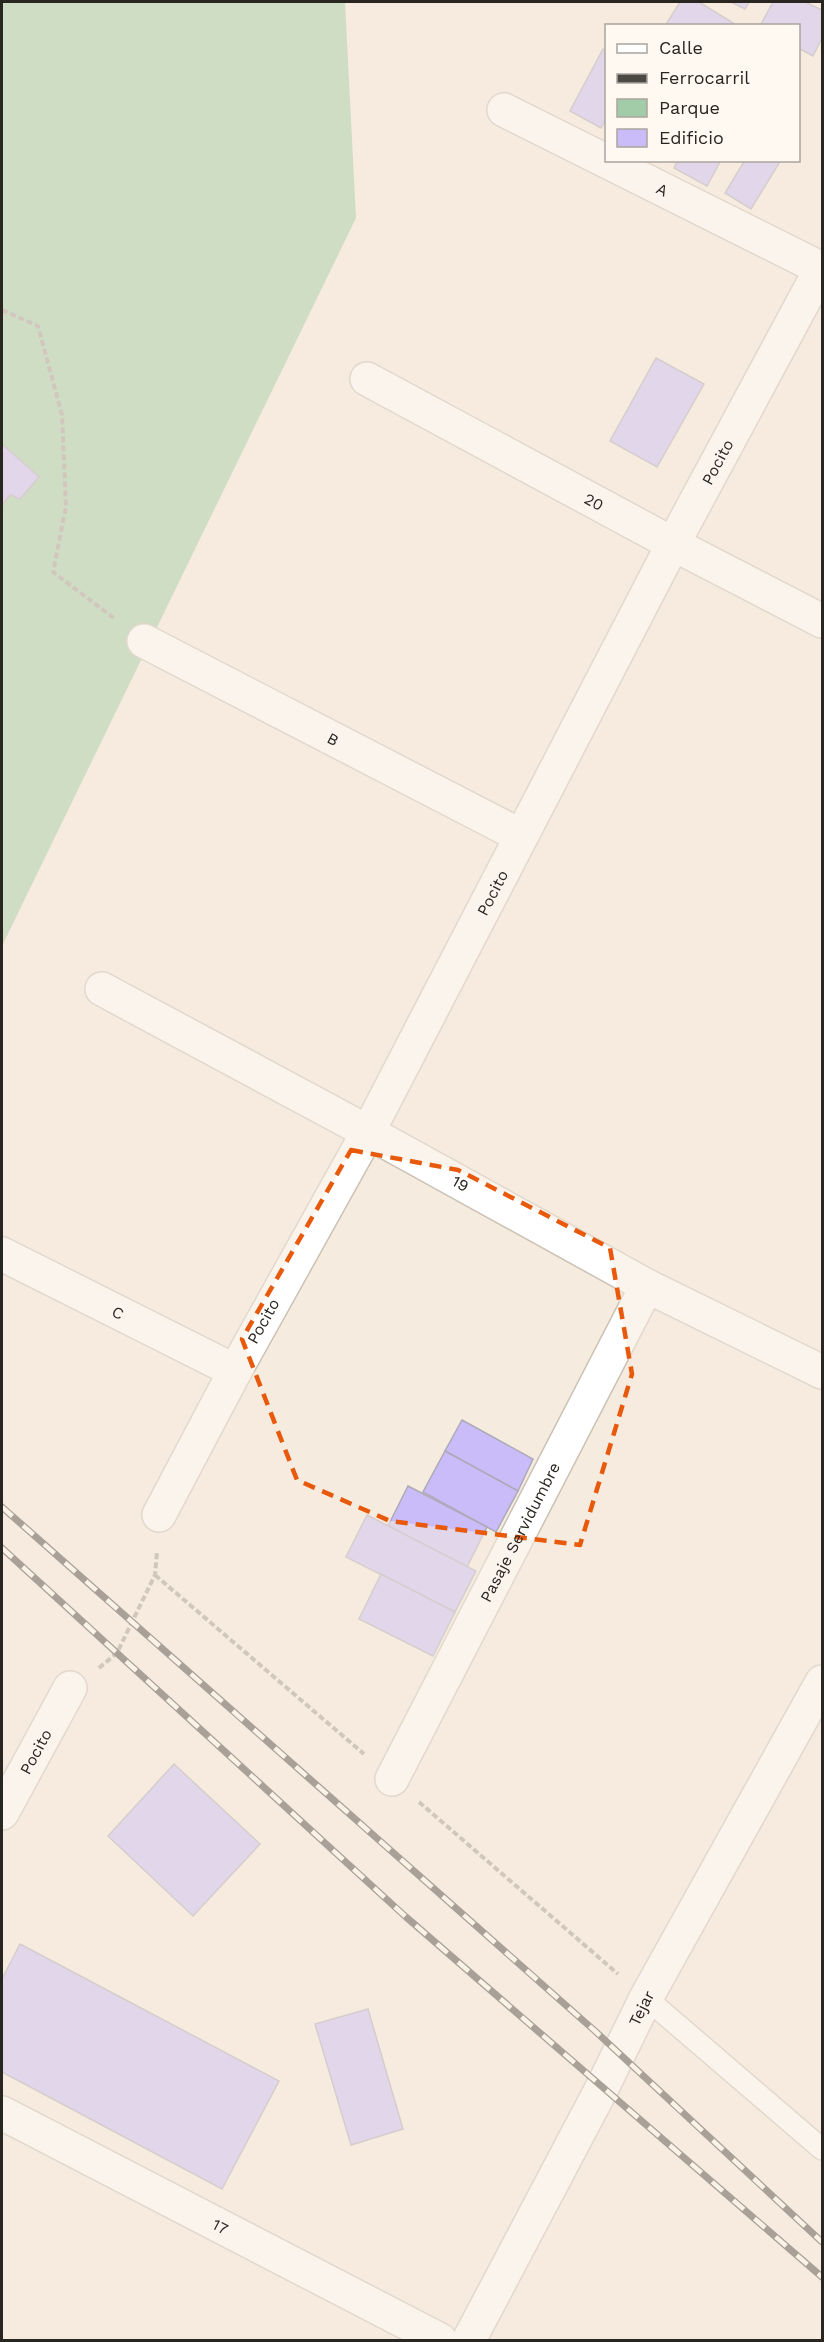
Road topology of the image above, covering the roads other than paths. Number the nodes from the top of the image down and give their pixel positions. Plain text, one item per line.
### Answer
1 (504, 110) dead end
2 (605, 160) edge
3 (609, 162) edge
4 (822, 268) edge
5 (367, 379) dead end
6 (673, 544) junction
7 (822, 621) edge
8 (144, 642) road end
9 (521, 836) junction
10 (102, 989) dead end
11 (369, 1132) junction
12 (2, 1254) edge
13 (647, 1286) junction
14 (235, 1371) junction
15 (822, 1372) edge
16 (159, 1515) road end
17 (822, 1682) edge
18 (70, 1688) road end
19 (392, 1779) dead end
20 (2, 1813) edge
21 (646, 1998) junction
22 (2, 2113) edge
23 (822, 2149) edge
24 (440, 2340) edge
25 (469, 2340) edge

1 - 2 street, A
3 - 4 street, A
4 - 6 street, Pocito
5 - 6 street, 20
6 - 7 street, 20
6 - 9 street, Pocito
8 - 9 street, B
9 - 11 street, Pocito
10 - 11 street, 19
11 - 13 street, 19
11 - 14 street, Pocito
12 - 14 street, C
13 - 15 street, 19
13 - 19 street, Pasaje Servidumbre
14 - 16 street, Pocito
17 - 21 street, Tejar
18 - 20 street, Pocito
21 - 23 lane
21 - 25 street, Tejar
22 - 24 street, 17

